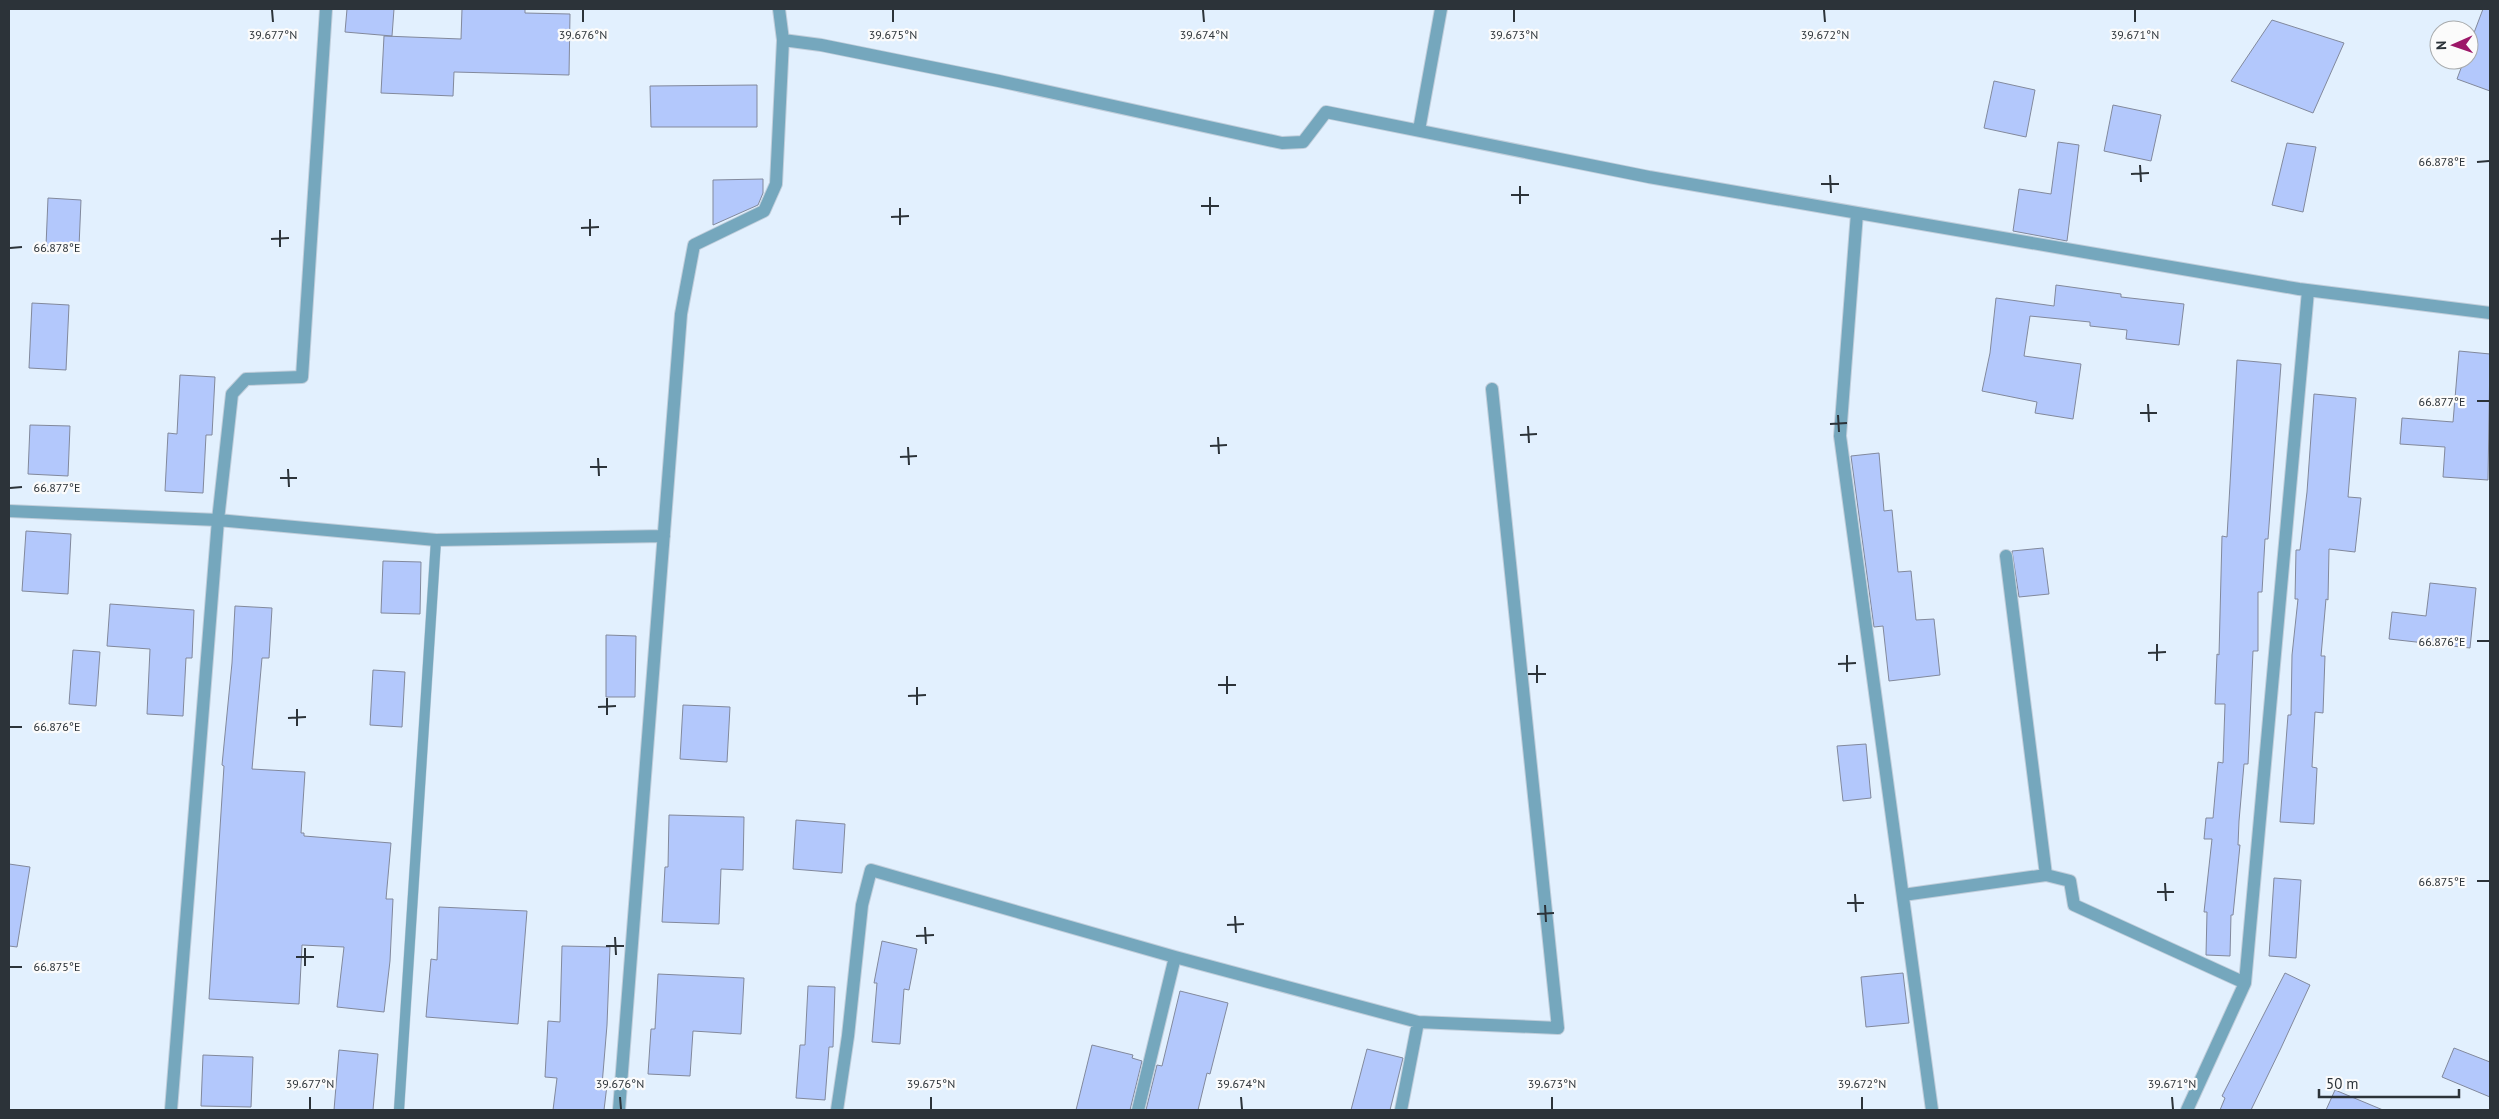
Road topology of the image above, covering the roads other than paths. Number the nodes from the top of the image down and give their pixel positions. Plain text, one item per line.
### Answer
1 (326, 9) edge
2 (779, 9) edge
3 (1441, 9) edge
4 (783, 40) junction
5 (1419, 130) junction
6 (1857, 213) junction
7 (2308, 290) junction
8 (2490, 313) edge
9 (1492, 389) dead end
10 (9, 511) edge
11 (218, 520) junction
12 (664, 536) junction
13 (436, 540) junction
14 (2006, 556) dead end
15 (2046, 875) junction
16 (1903, 894) junction
17 (1175, 957) junction
18 (2244, 983) junction
19 (1418, 1022) junction
20 (171, 1110) edge
21 (399, 1110) edge
22 (619, 1110) edge
23 (837, 1110) edge
24 (1138, 1110) edge
25 (1401, 1110) edge
26 (1932, 1110) edge
27 (2188, 1110) edge

1 - 11 street
2 - 4 street
3 - 5 street
4 - 5 street
4 - 12 street
5 - 6 street
6 - 7 street
6 - 16 street
7 - 8 street
7 - 18 street
9 - 19 street
10 - 11 street
11 - 13 street
11 - 20 street
12 - 13 street
12 - 22 street
13 - 21 lane
14 - 15 street
15 - 16 street
15 - 18 street
16 - 26 street
17 - 19 street
17 - 23 street
17 - 24 street
18 - 27 street
19 - 25 street

